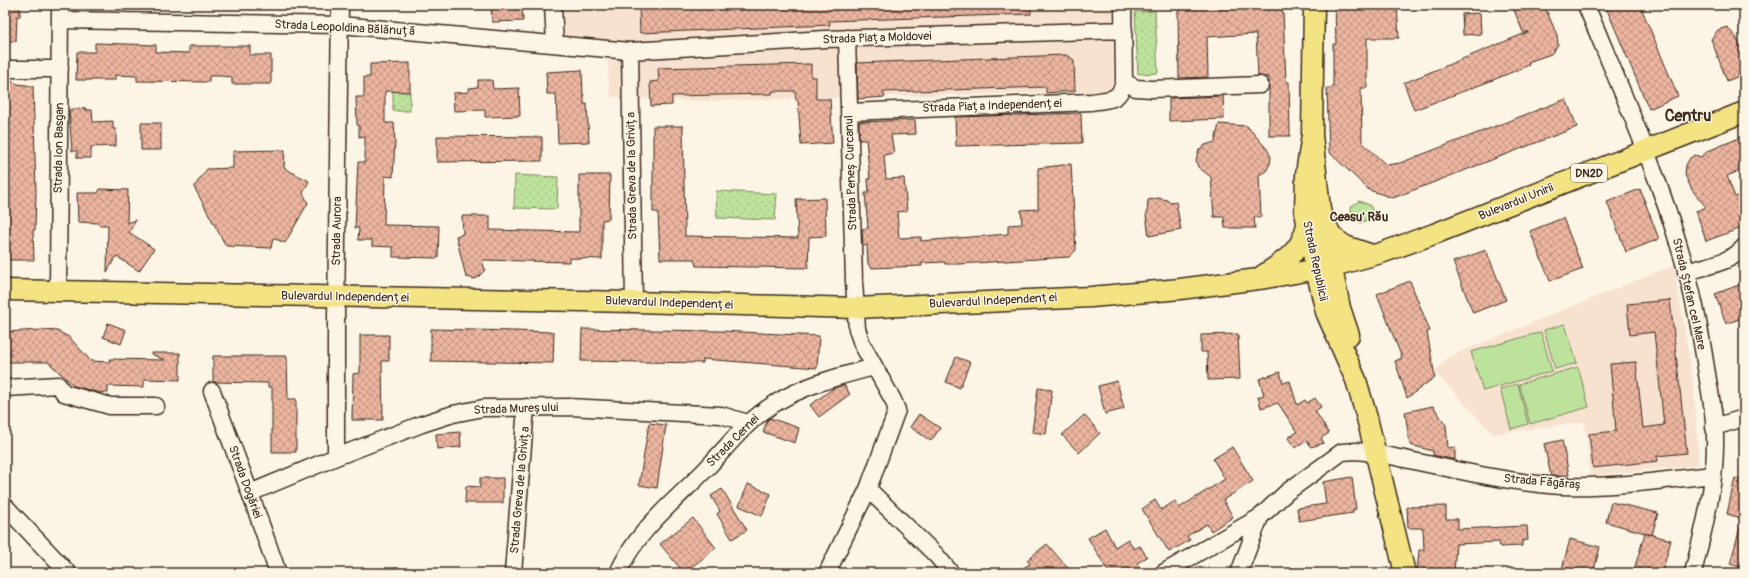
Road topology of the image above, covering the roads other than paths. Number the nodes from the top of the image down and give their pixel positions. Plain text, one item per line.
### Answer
1 (340, 5) edge
2 (553, 5) edge
3 (1123, 5) edge
4 (1314, 5) edge
5 (1586, 5) edge
6 (60, 13) edge
7 (340, 25) junction
8 (1124, 30) junction
9 (847, 38) junction
10 (555, 44) junction
11 (630, 51) junction
12 (60, 69) junction
13 (5, 70) edge
14 (1124, 82) junction
15 (1260, 86) dead end
16 (850, 112) junction
17 (1744, 112) edge
18 (1646, 151) junction
19 (1314, 218) junction
20 (1744, 247) edge
21 (1372, 255) junction
22 (1323, 268) junction
23 (1686, 272) junction
24 (1258, 279) junction
25 (5, 290) edge
26 (58, 291) junction
27 (336, 297) junction
28 (634, 302) junction
29 (856, 308) junction
30 (874, 367) junction
31 (5, 388) edge
32 (212, 391) dead end
33 (156, 406) dead end
34 (526, 407) junction
35 (1744, 418) edge
36 (748, 423) junction
37 (1714, 427) junction
38 (1376, 453) junction
39 (336, 457) junction
40 (1713, 475) junction
41 (868, 489) junction
42 (250, 493) junction
43 (5, 507) edge
44 (1260, 517) junction
45 (1697, 572) edge
46 (68, 573) edge
47 (278, 573) edge
48 (513, 573) edge
49 (618, 573) edge
50 (827, 573) edge
51 (951, 573) edge
52 (1163, 573) edge
53 (1239, 573) edge
54 (1405, 573) edge

1 - 7 street, Strada Aurora
2 - 10 street
3 - 8 street
4 - 19 main road, Strada Republicii
5 - 18 street, Strada Ștefan cel Mare
6 - 7 street, Strada Leopoldina Bălănuță
6 - 12 street, Strada Ion Basgan
7 - 10 street, Strada Leopoldina Bălănuță
7 - 27 street, Strada Aurora
8 - 9 street, Strada Piața Moldovei
8 - 14 street
9 - 11 street, Strada Piața Moldovei
9 - 16 street, Strada Peneș Curcanul
10 - 11 street, Strada Leopoldina Bălănuță
11 - 28 street, Strada Greva de la Grivița
12 - 13 street
12 - 26 street, Strada Ion Basgan
14 - 15 street
14 - 16 street, Strada Piața Independenței
16 - 29 street, Strada Peneș Curcanul
17 - 18 main road, Bulevardul Unirii / DN2D
18 - 21 main road, Bulevardul Unirii / DN2D
18 - 23 street, Strada Ștefan cel Mare
19 - 21 main road
19 - 22 main road, Strada Republicii
19 - 24 main road
20 - 23 street
21 - 22 main road, Bulevardul Unirii
22 - 24 main road, Bulevardul Independenței
22 - 38 main road, Strada Republicii
23 - 37 street, Strada Ștefan cel Mare
24 - 29 main road, Bulevardul Independenței
25 - 26 main road, Bulevardul Independenței
26 - 27 main road, Bulevardul Independenței
27 - 28 main road, Bulevardul Independenței
27 - 39 street, Strada Aurora
28 - 29 main road, Bulevardul Independenței
29 - 30 street
30 - 36 street, Strada Cernei
30 - 41 street
31 - 33 street
32 - 42 street, Strada Dogăriei
34 - 36 street, Strada Mureșului
34 - 39 street, Strada Mureșului
34 - 48 street, Strada Greva de la Grivița
35 - 37 street
36 - 49 street, Strada Cernei
37 - 40 street, Strada Ștefan cel Mare
38 - 40 street, Strada Făgăraș
38 - 44 street, Strada Făgăraș
38 - 54 main road, Strada Republicii
39 - 42 street, Strada Mureșului
40 - 45 street, Strada Ștefan cel Mare
41 - 50 street
41 - 51 street
42 - 47 street, Strada Dogăriei
43 - 46 street
44 - 52 street
44 - 53 street

